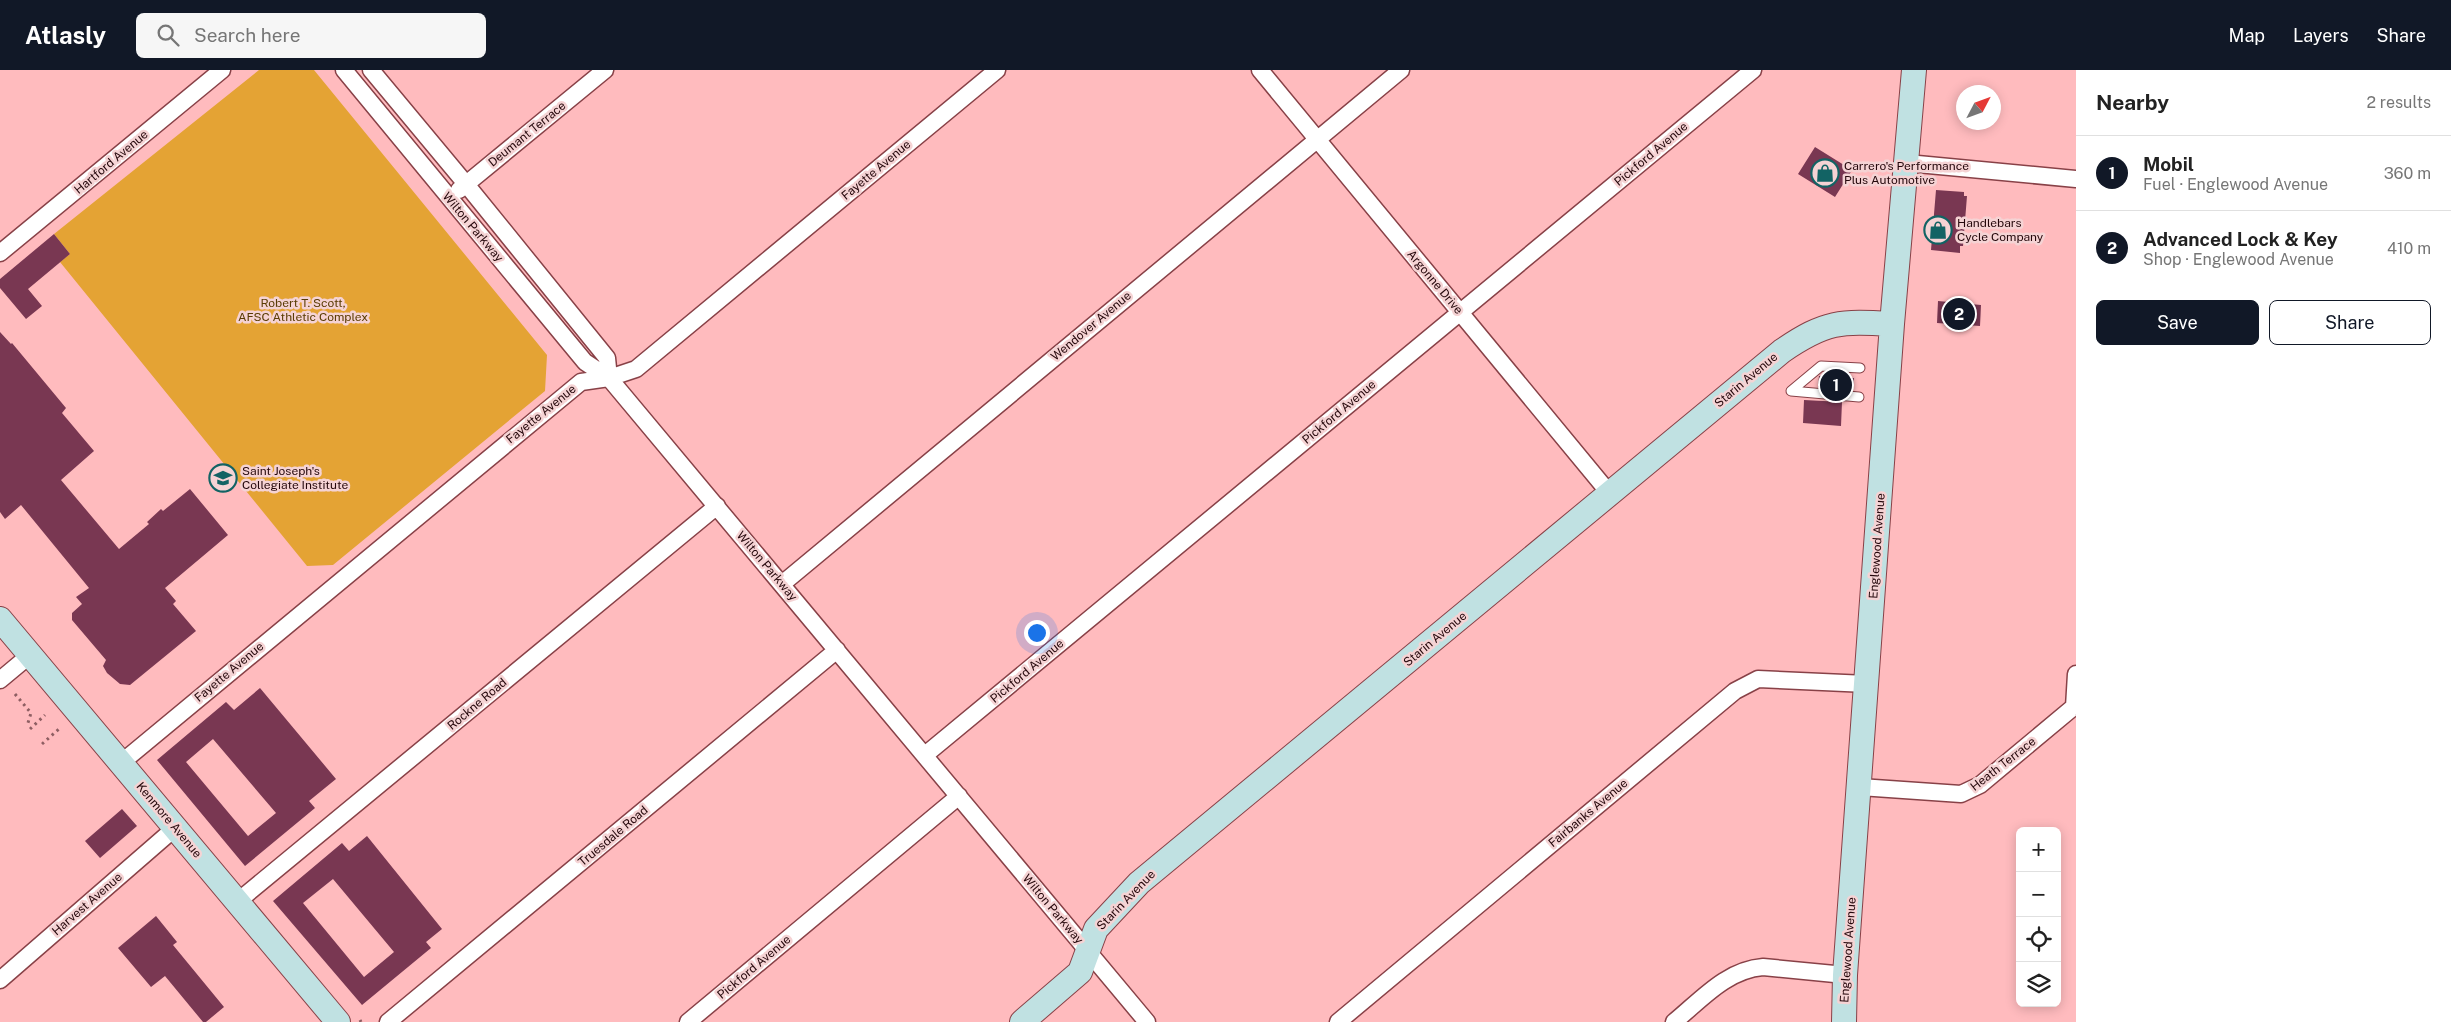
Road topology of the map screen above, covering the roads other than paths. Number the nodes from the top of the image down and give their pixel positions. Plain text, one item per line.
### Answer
1 (222, 70) edge
2 (344, 70) edge
3 (371, 70) edge
4 (605, 70) edge
5 (997, 70) edge
6 (1260, 70) edge
7 (1401, 70) edge
8 (1753, 70) edge
9 (1914, 70) edge
10 (1316, 139) junction
11 (1907, 163) junction
12 (2076, 179) edge
13 (466, 184) junction
14 (449, 198) junction
15 (0, 253) edge
16 (1459, 312) junction
17 (1892, 324) junction
18 (1860, 368) dead end
19 (609, 378) junction
20 (1858, 397) dead end
21 (1610, 494) junction
22 (717, 506) junction
23 (782, 584) junction
24 (0, 618) edge
25 (837, 650) junction
26 (30, 655) junction
27 (2076, 674) edge
28 (0, 680) edge
29 (1867, 684) junction
30 (2075, 706) edge
31 (925, 755) junction
32 (121, 763) junction
33 (1860, 787) junction
34 (958, 796) junction
35 (175, 828) junction
36 (237, 902) junction
37 (1089, 952) junction
38 (1845, 975) junction
39 (0, 980) edge
40 (394, 1020) edge
41 (353, 1021) edge
42 (688, 1022) edge
43 (1022, 1022) edge
44 (1147, 1022) edge
45 (1338, 1022) edge
46 (1674, 1022) edge
47 (1844, 1022) edge

1 - 15 street, Hartford Avenue
2 - 14 street, Wilton Parkway
3 - 13 street, Wilton Parkway
4 - 13 street, Deumant Terrace
5 - 19 street, Fayette Avenue
6 - 10 street, Argonne Drive
7 - 10 street, Wendover Avenue
8 - 16 street, Pickford Avenue
9 - 11 street, Englewood Avenue
10 - 16 street, Argonne Drive
10 - 23 street, Wendover Avenue
11 - 12 street
11 - 17 street, Englewood Avenue
13 - 14 street, Deumant Terrace
13 - 19 street, Wilton Parkway
14 - 19 street, Wilton Parkway
16 - 21 street, Argonne Drive
16 - 31 street, Pickford Avenue
17 - 21 street, Starin Avenue
17 - 29 street, Englewood Avenue
18 - 20 lane
19 - 22 street, Wilton Parkway
19 - 32 street, Fayette Avenue
21 - 37 street, Starin Avenue
22 - 23 street, Wilton Parkway
22 - 36 street, Rockne Road
23 - 25 street, Wilton Parkway
24 - 26 street, Kenmore Avenue
25 - 31 street, Wilton Parkway
25 - 40 street, Truesdale Road
26 - 28 street
26 - 32 street, Kenmore Avenue
27 - 30 street
29 - 33 street, Englewood Avenue
29 - 45 street, Fairbanks Avenue
30 - 33 street, Heath Terrace
31 - 34 street, Wilton Parkway
32 - 35 street, Kenmore Avenue
33 - 38 street, Englewood Avenue
34 - 37 street, Wilton Parkway
34 - 42 street, Pickford Avenue
35 - 36 street, Kenmore Avenue
35 - 39 street, Harvest Avenue
36 - 41 street, Kenmore Avenue
37 - 43 street, Starin Avenue
37 - 44 street, Wilton Parkway
38 - 46 street
38 - 47 street, Englewood Avenue

